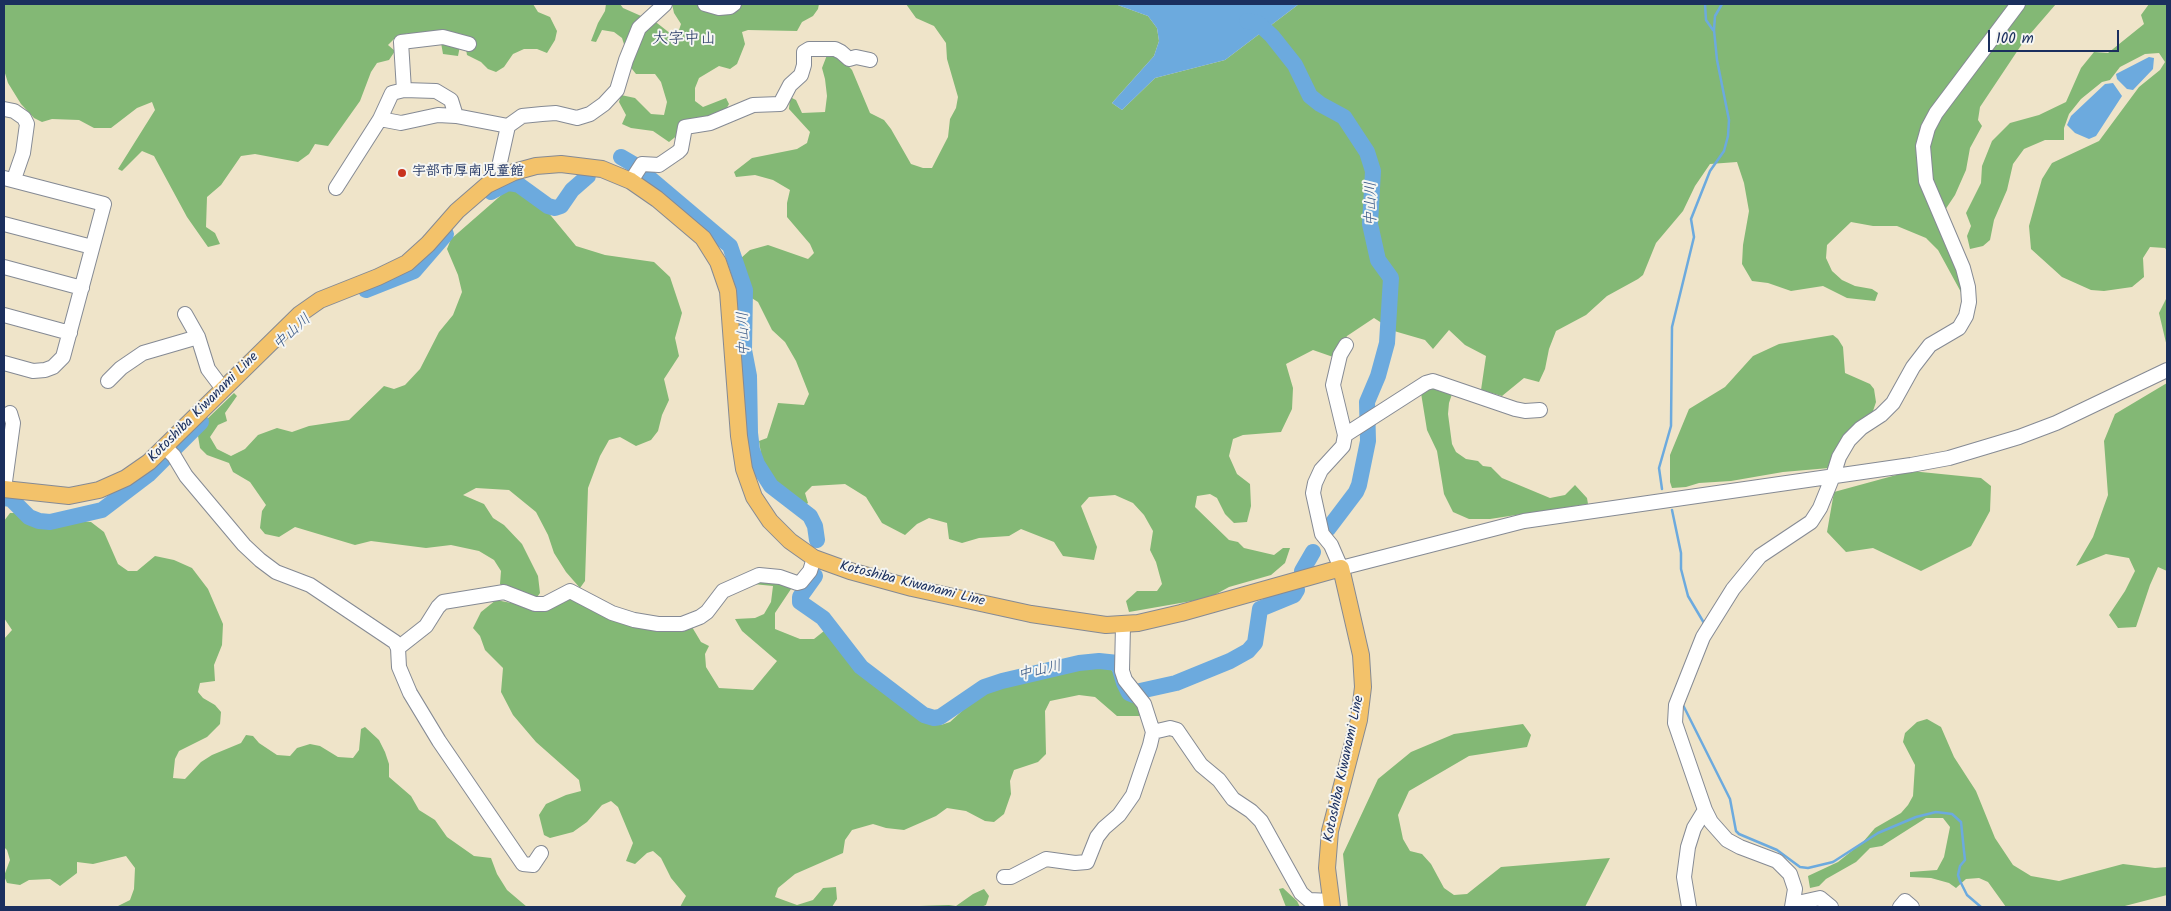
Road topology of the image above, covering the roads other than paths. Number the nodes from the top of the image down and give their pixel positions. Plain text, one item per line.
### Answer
1 (665, 4) edge
2 (705, 4) edge
3 (734, 4) edge
4 (2018, 4) edge
5 (469, 44) dead end
6 (870, 60) dead end
7 (404, 90) junction
8 (4, 109) edge
9 (456, 116) junction
10 (380, 119) junction
11 (508, 126) junction
12 (502, 177) junction
13 (9, 178) edge
14 (631, 181) junction
15 (336, 188) dead end
16 (4, 224) edge
17 (92, 247) junction
18 (4, 267) edge
19 (82, 288) junction
20 (185, 314) dead end
21 (4, 315) edge
22 (70, 332) junction
23 (198, 337) junction
24 (1346, 345) dead end
25 (4, 363) edge
26 (2167, 370) edge
27 (108, 381) dead end
28 (223, 389) junction
29 (1540, 410) dead end
30 (10, 413) dead end
31 (1344, 435) junction
32 (170, 452) junction
33 (1833, 476) junction
34 (4, 489) edge
35 (814, 558) junction
36 (1341, 568) junction
37 (1123, 625) junction
38 (398, 648) junction
39 (1152, 732) junction
40 (1705, 810) junction
41 (541, 853) dead end
42 (1004, 877) dead end
43 (1331, 904) edge
44 (1792, 906) edge
45 (1689, 907) edge
46 (1831, 907) edge
47 (1900, 907) edge
48 (1912, 907) edge

1 - 11 street
2 - 3 street
4 - 33 street
5 - 7 street
6 - 14 street
7 - 9 street
7 - 10 street
8 - 13 street
9 - 10 street
9 - 11 street
10 - 15 street
11 - 12 street
12 - 14 main road, Kotoshiba Kiwanami Line
12 - 28 main road, Kotoshiba Kiwanami Line
13 - 17 street
14 - 35 main road, Kotoshiba Kiwanami Line
16 - 17 street
17 - 19 street
18 - 19 street
19 - 22 street
20 - 23 street
21 - 22 street
22 - 25 street
23 - 27 street
23 - 28 street
24 - 31 street
26 - 33 street
28 - 32 main road, Kotoshiba Kiwanami Line
29 - 31 street
30 - 34 street
31 - 36 street
32 - 34 main road, Kotoshiba Kiwanami Line
32 - 38 street
33 - 36 street
33 - 40 street
35 - 37 main road, Kotoshiba Kiwanami Line
35 - 38 street
36 - 37 main road, Kotoshiba Kiwanami Line
36 - 43 main road, Kotoshiba Kiwanami Line
37 - 39 street
38 - 41 street
39 - 42 street
39 - 43 street
40 - 44 street
40 - 45 street
44 - 46 street
47 - 48 street

